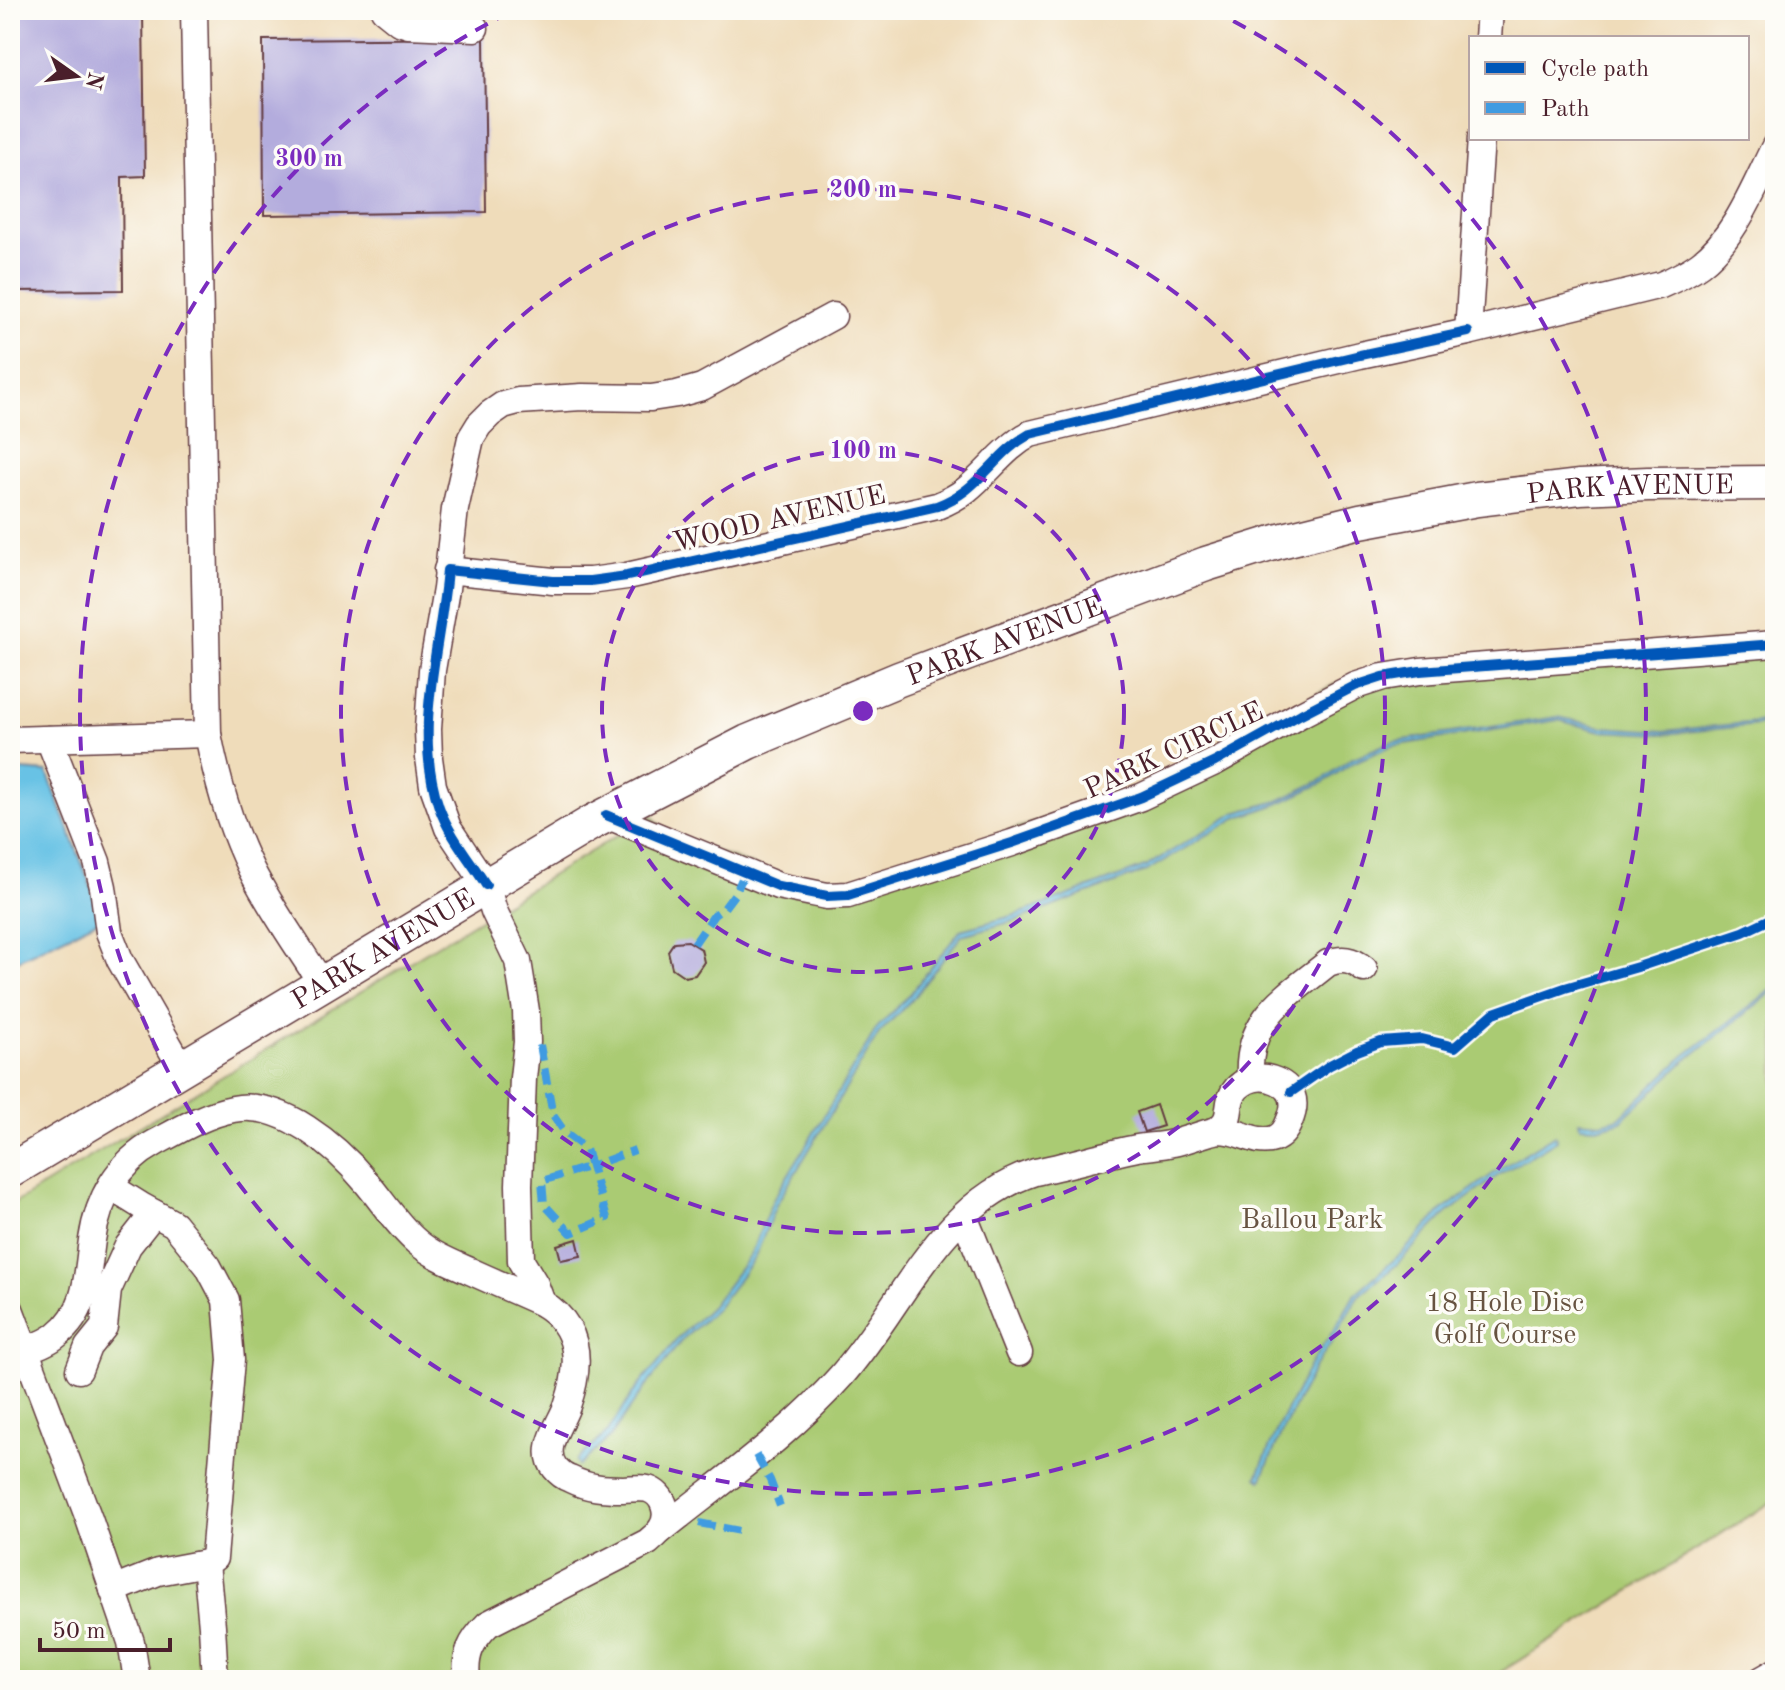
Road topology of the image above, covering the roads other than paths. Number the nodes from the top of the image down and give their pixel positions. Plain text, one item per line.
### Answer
1 (194, 10) edge
2 (384, 10) edge
3 (1490, 10) edge
4 (475, 28) dead end
5 (1488, 36) edge
6 (1481, 140) edge
7 (1775, 146) edge
8 (833, 316) dead end
9 (1468, 332) junction
10 (1775, 483) edge
11 (447, 570) junction
12 (1775, 644) edge
13 (208, 734) junction
14 (49, 739) junction
15 (10, 740) edge
16 (606, 815) junction
17 (486, 885) junction
18 (1364, 969) dead end
19 (322, 984) junction
20 (182, 1068) junction
21 (1250, 1079) junction
22 (1217, 1130) junction
23 (10, 1171) edge
24 (111, 1187) junction
25 (154, 1213) junction
26 (964, 1216) junction
27 (542, 1303) junction
28 (10, 1309) edge
29 (26, 1350) junction
30 (1019, 1353) dead end
31 (79, 1370) dead end
32 (660, 1531) junction
33 (206, 1563) junction
34 (113, 1590) junction
35 (1775, 1672) edge
36 (137, 1680) edge
37 (215, 1680) edge
38 (467, 1680) edge
39 (1761, 1680) edge

1 - 13 street
2 - 4 street
3 - 5 street
6 - 9 street
7 - 9 street, WOOD AVENUE
8 - 11 street
9 - 11 street, WOOD AVENUE
10 - 16 main road, PARK AVENUE
11 - 17 street
12 - 16 street, PARK CIRCLE
13 - 14 street
13 - 19 street
14 - 15 street
14 - 20 street
16 - 17 main road, PARK AVENUE
17 - 19 main road, PARK AVENUE
17 - 27 street
18 - 21 street
19 - 20 main road, PARK AVENUE
20 - 23 main road, PARK AVENUE
21 - 22 street
21 - 22 street
22 - 26 street
24 - 25 street
24 - 27 street
24 - 29 street
25 - 31 street
25 - 33 street
26 - 30 street
26 - 32 street
27 - 32 street
28 - 29 street
29 - 34 street
32 - 38 street
33 - 34 street
33 - 37 street
34 - 36 street
35 - 39 street

